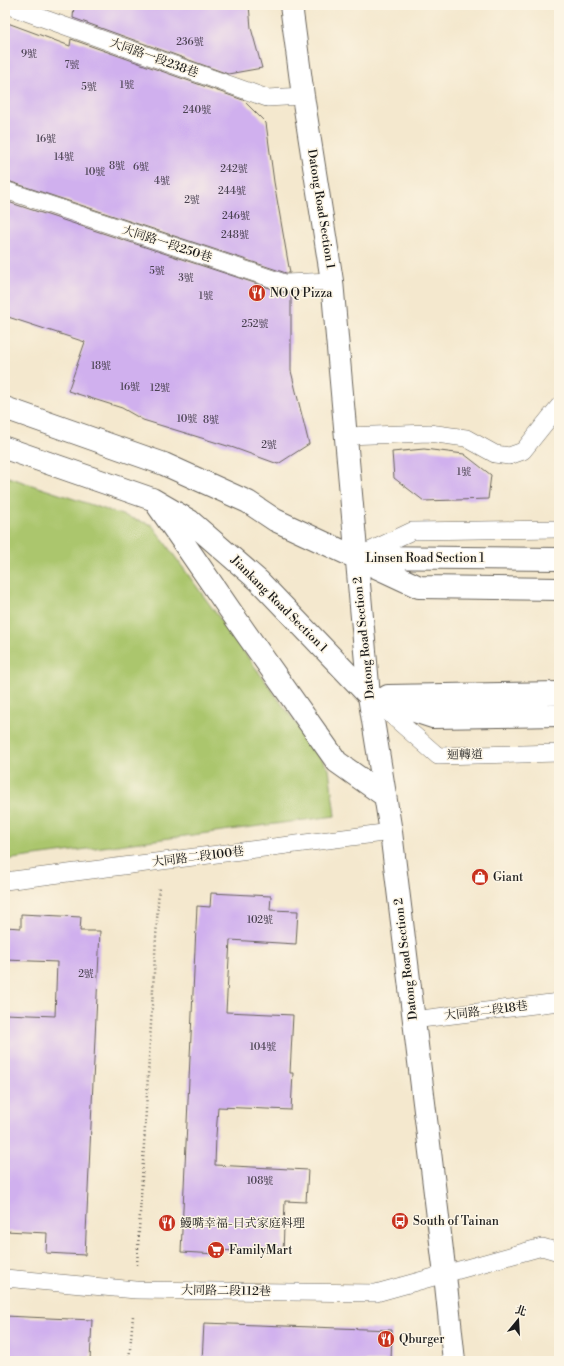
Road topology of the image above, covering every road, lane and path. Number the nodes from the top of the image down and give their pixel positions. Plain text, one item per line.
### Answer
1 (6, 5) edge
2 (292, 5) edge
3 (303, 96) junction
4 (5, 190) edge
5 (332, 281) junction
6 (559, 406) edge
7 (5, 408) edge
8 (346, 436) junction
9 (5, 448) edge
10 (152, 499) junction
11 (559, 529) edge
12 (356, 557) junction
13 (559, 559) edge
14 (559, 589) edge
15 (559, 693) edge
16 (369, 696) junction
17 (559, 716) edge
18 (559, 753) edge
19 (385, 796) junction
20 (391, 832) junction
21 (161, 862) junction
22 (5, 881) edge
23 (559, 1002) edge
24 (414, 1020) junction
25 (559, 1252) edge
26 (445, 1275) junction
27 (5, 1278) edge
28 (136, 1290) junction
29 (129, 1361) edge
30 (454, 1361) edge

1 - 3 lane, 大同路一段238巷
2 - 3 street, Datong Road Section 1
3 - 5 street, Datong Road Section 1
4 - 5 lane, 大同路一段250巷
5 - 8 street, Datong Road Section 1
6 - 8 lane
7 - 12 street
8 - 12 street, Datong Road Section 1
9 - 10 street, Jiankang Road Section 1
10 - 16 street, Jiankang Road Section 1
10 - 19 street
11 - 12 lane
12 - 13 street, Linsen Road Section 1
12 - 14 street, Linsen Road Section 1
12 - 16 street, Datong Road Section 2
15 - 16 street
16 - 17 street
16 - 18 lane, 迴轉道
16 - 19 street, Datong Road Section 2
19 - 20 street, Datong Road Section 2
20 - 21 lane, 大同路二段100巷
20 - 24 street, Datong Road Section 2
21 - 22 lane, 大同路二段100巷
21 - 28 path
23 - 24 lane, 大同路二段18巷
24 - 26 street, Datong Road Section 2
25 - 26 lane, 大同路二段112巷
26 - 28 lane, 大同路二段112巷
26 - 30 street, Datong Road Section 2
27 - 28 lane, 大同路二段112巷
28 - 29 path

